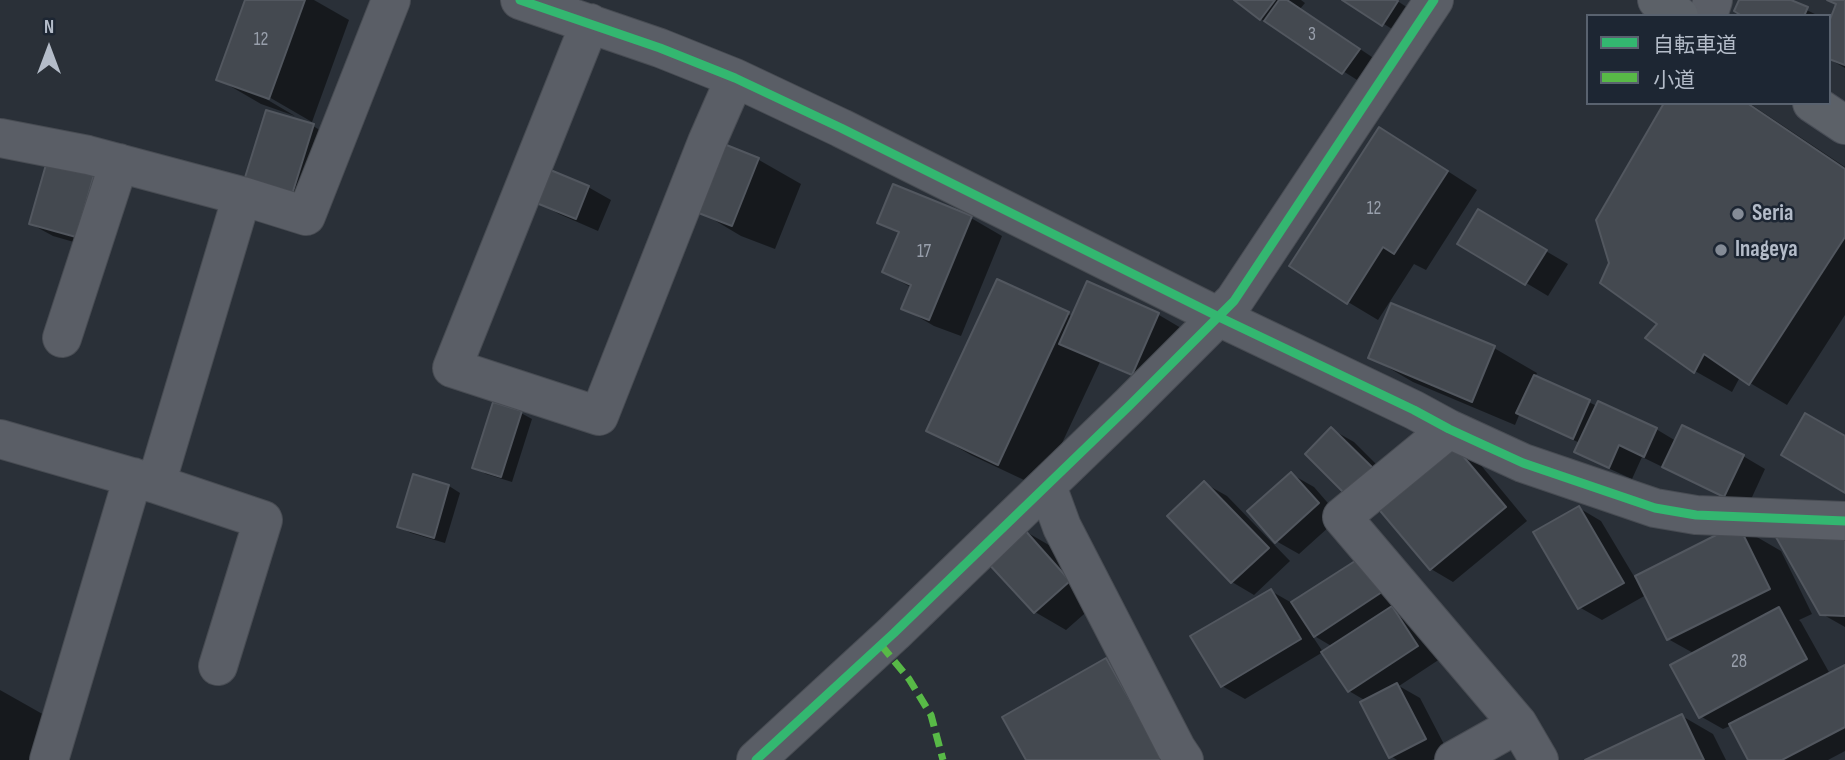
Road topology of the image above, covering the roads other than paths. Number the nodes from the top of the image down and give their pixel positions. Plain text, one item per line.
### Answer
1 (391, 0) edge
2 (520, 0) edge
3 (1434, 0) edge
4 (1657, 0) edge
5 (1676, 14) edge
6 (590, 23) junction
7 (735, 78) junction
8 (1815, 105) edge
9 (1845, 125) edge
10 (0, 138) edge
11 (118, 163) junction
12 (242, 196) junction
13 (1219, 317) junction
14 (62, 338) dead end
15 (1449, 429) junction
16 (0, 439) edge
17 (145, 480) junction
18 (1047, 486) junction
19 (1845, 521) edge
20 (218, 666) dead end
21 (1518, 724) junction
22 (49, 760) edge
23 (756, 760) edge
24 (1184, 760) edge
25 (1454, 760) edge
26 (1539, 760) edge

1 - 12 street
2 - 6 street
3 - 13 street
4 - 5 main road
6 - 7 street
6 - 7 street
7 - 13 street
8 - 9 main road
10 - 11 street
11 - 12 street
11 - 14 street
12 - 17 street
13 - 15 street
13 - 18 street
15 - 19 street
15 - 21 street
16 - 17 street
17 - 20 street
17 - 22 street
18 - 23 street
18 - 24 street
21 - 25 street
21 - 26 street

